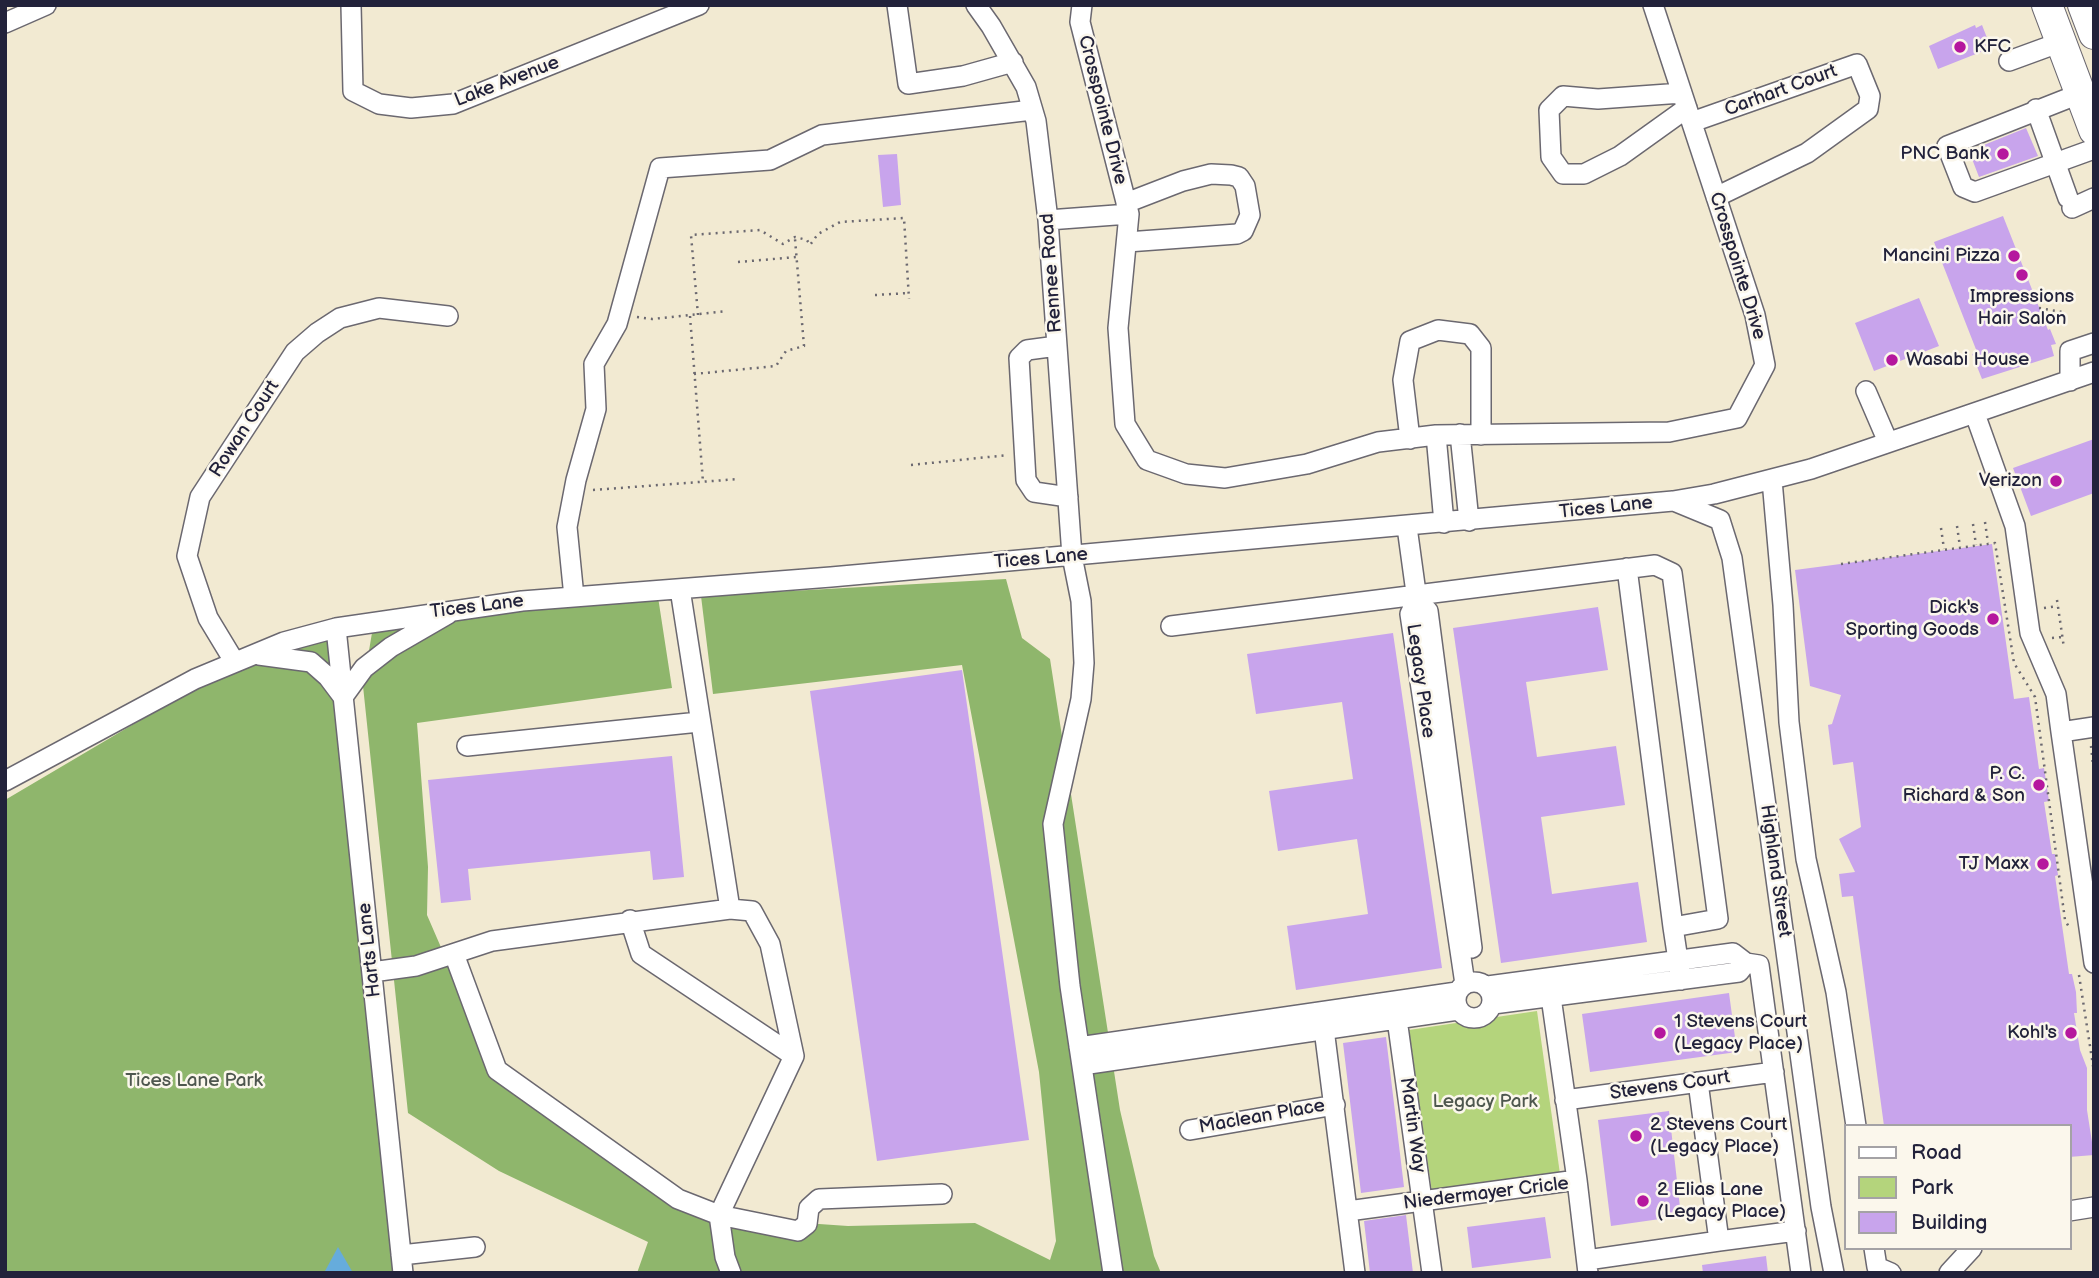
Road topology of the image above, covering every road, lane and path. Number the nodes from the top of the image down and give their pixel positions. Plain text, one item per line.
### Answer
1 (46, 5) edge
2 (351, 5) edge
3 (699, 5) edge
4 (897, 5) edge
5 (975, 5) edge
6 (1082, 5) edge
7 (1653, 5) edge
8 (2047, 5) edge
9 (2083, 5) edge
10 (5, 23) edge
11 (2094, 34) edge
12 (2061, 42) junction
13 (2009, 61) dead end
14 (1013, 62) junction
15 (2079, 94) junction
16 (1687, 108) junction
17 (2036, 109) junction
18 (1032, 110) junction
19 (2094, 130) edge
20 (2094, 149) edge
21 (2059, 167) junction
22 (1716, 197) junction
23 (2094, 198) edge
24 (1128, 209) junction
25 (1048, 220) junction
26 (795, 237) junction
27 (1127, 242) junction
28 (797, 257) junction
29 (738, 262) dead end
30 (909, 293) junction
31 (875, 295) dead end
32 (909, 299) dead end
33 (2039, 308) dead end
34 (727, 312) dead end
35 (2062, 312) dead end
36 (620, 315) junction
37 (698, 315) junction
38 (448, 316) dead end
39 (690, 316) junction
40 (2094, 343) edge
41 (1057, 346) junction
42 (2094, 372) edge
43 (694, 374) junction
44 (2070, 381) junction
45 (1866, 391) dead end
46 (1975, 414) junction
47 (1460, 434) junction
48 (1436, 435) junction
49 (1481, 435) junction
50 (1410, 439) junction
51 (1888, 442) junction
52 (1025, 453) junction
53 (911, 465) dead end
54 (739, 479) dead end
55 (576, 480) junction
56 (1772, 481) junction
57 (702, 482) junction
58 (1068, 497) junction
59 (1673, 501) junction
60 (1469, 521) junction
61 (1985, 522) dead end
62 (1444, 523) junction
63 (1973, 524) dead end
64 (1957, 526) dead end
65 (1407, 527) junction
66 (1941, 528) dead end
67 (1988, 544) junction
68 (1976, 545) junction
69 (1960, 548) junction
70 (1944, 550) junction
71 (1072, 556) junction
72 (1841, 564) dead end
73 (1626, 568) junction
74 (680, 589) junction
75 (575, 597) junction
76 (1416, 597) junction
77 (2057, 600) dead end
78 (2058, 606) junction
79 (455, 610) junction
80 (2043, 618) dead end
81 (1171, 626) dead end
82 (336, 628) junction
83 (2064, 648) dead end
84 (243, 658) junction
85 (343, 697) junction
86 (699, 722) junction
87 (2062, 732) junction
88 (2092, 734) edge
89 (467, 746) dead end
90 (2093, 765) edge
91 (5, 781) edge
92 (730, 909) junction
93 (630, 920) junction
94 (1673, 927) junction
95 (2073, 934) dead end
96 (454, 954) junction
97 (2087, 969) edge
98 (1679, 970) junction
99 (372, 972) junction
100 (1473, 993) junction
101 (1551, 997) junction
102 (1396, 1019) junction
103 (1298, 1024) junction
104 (1324, 1029) junction
105 (794, 1056) junction
106 (1080, 1056) junction
107 (1774, 1072) junction
108 (2094, 1072) edge
109 (1698, 1082) junction
110 (1566, 1100) junction
111 (1335, 1104) junction
112 (1856, 1124) edge
113 (1190, 1130) dead end
114 (1577, 1180) junction
115 (942, 1194) dead end
116 (1423, 1202) junction
117 (2094, 1207) edge
118 (1348, 1211) junction
119 (2071, 1211) edge
120 (719, 1215) junction
121 (1796, 1231) junction
122 (1719, 1241) junction
123 (474, 1247) dead end
124 (1874, 1250) edge
125 (1970, 1250) edge
126 (402, 1264) edge
127 (1588, 1267) edge
128 (731, 1273) edge
129 (1113, 1273) edge
130 (1355, 1273) edge
131 (1432, 1273) edge
132 (1801, 1273) edge
133 (1834, 1273) edge
134 (1891, 1273) edge
135 (1949, 1273) edge

1 - 10 street
2 - 3 street, Lake Avenue
4 - 14 street
5 - 14 street, Rennee Road
6 - 24 street, Crosspointe Drive
7 - 16 street, Crosspointe Drive
8 - 12 highway
9 - 11 highway
12 - 13 street
12 - 15 highway
14 - 18 street, Rennee Road
15 - 17 street
15 - 19 highway
16 - 16 street
16 - 22 street, Crosspointe Drive
16 - 22 street, Carhart Court
17 - 21 street
17 - 21 street
18 - 25 street, Rennee Road
18 - 36 street
20 - 21 street
21 - 23 street
22 - 49 street, Crosspointe Drive
24 - 25 street, Crosspointe Drive
24 - 27 street, Crosspointe Drive
24 - 27 street
25 - 41 street, Rennee Road
26 - 28 path
26 - 30 path
26 - 37 path
27 - 50 street, Crosspointe Drive
28 - 29 path
28 - 43 path
30 - 31 path
30 - 32 path
33 - 35 path
34 - 37 path
36 - 39 path
36 - 55 street
37 - 39 path
38 - 84 street, Rowan Court
39 - 43 path
40 - 44 street
41 - 52 street
41 - 58 street, Rennee Road
42 - 44 street, Tices Lane
43 - 57 path
44 - 46 street, Tices Lane
45 - 51 street
46 - 51 street, Tices Lane
46 - 87 street
47 - 48 street, Crosspointe Drive
47 - 49 street, Crosspointe Drive
47 - 60 street
48 - 50 street, Crosspointe Drive
48 - 62 street
49 - 50 street
51 - 56 street, Tices Lane
52 - 53 path
52 - 58 street
54 - 57 path
55 - 57 path
55 - 75 street
56 - 59 street, Tices Lane
56 - 112 street
58 - 71 street, Rennee Road
59 - 60 street, Tices Lane
59 - 133 street, Highland Street
60 - 62 street, Tices Lane
61 - 67 path
62 - 65 street, Tices Lane
63 - 68 path
64 - 69 path
65 - 71 street, Tices Lane
65 - 76 street, Legacy Place
66 - 70 path
67 - 68 path
67 - 95 path
68 - 69 path
69 - 70 path
70 - 72 path
71 - 74 street, Tices Lane
71 - 106 street, Rennee Road
73 - 76 street
73 - 94 street
73 - 94 street
74 - 75 street, Tices Lane
74 - 86 street
75 - 79 street, Tices Lane
76 - 81 street
76 - 100 street, Legacy Place
77 - 78 path
78 - 80 path
78 - 83 path
79 - 82 street, Tices Lane
79 - 85 street
82 - 84 street, Tices Lane
82 - 85 street, Harts Lane
84 - 85 street
84 - 91 street, Tices Lane
85 - 99 street, Harts Lane
86 - 89 street
86 - 92 street
87 - 88 street
87 - 97 street
88 - 90 path
92 - 93 street
92 - 105 street
93 - 96 street
93 - 105 street
94 - 98 street
96 - 99 street
96 - 120 street
97 - 108 path
98 - 100 street
98 - 101 street
98 - 107 street
99 - 126 street, Harts Lane
100 - 101 street
100 - 102 street
100 - 103 street
101 - 110 street
102 - 104 street
102 - 116 street, Martin Way
103 - 104 street
103 - 106 street
104 - 111 street
105 - 120 street
106 - 129 street, Rennee Road
107 - 109 street, Stevens Court
107 - 121 street
109 - 110 street, Stevens Court
109 - 122 street
110 - 114 street
111 - 113 street, Maclean Place
111 - 118 street
114 - 116 street, Niedermayer Cricle
114 - 127 street, Niedermayer Cricle
115 - 120 street
116 - 118 street, Niedermayer Cricle
116 - 131 street, Martin Way
117 - 119 street
118 - 130 street
120 - 128 street
121 - 122 street
121 - 132 street
122 - 127 street
123 - 126 street
124 - 134 street
125 - 135 street

